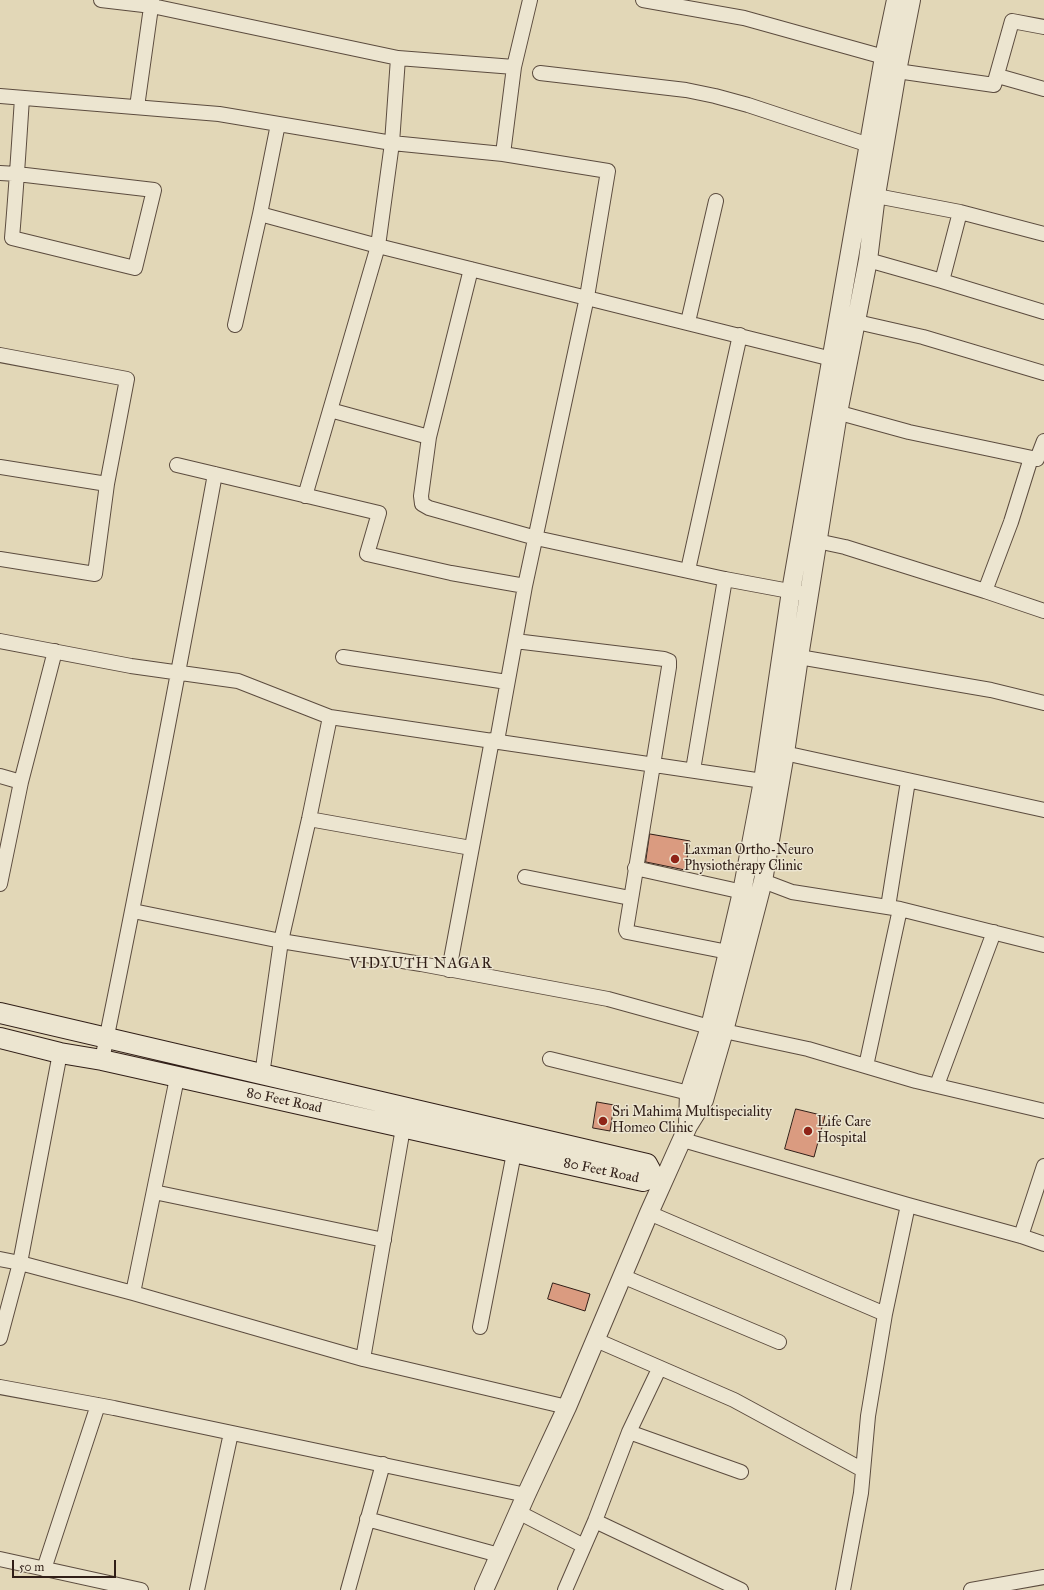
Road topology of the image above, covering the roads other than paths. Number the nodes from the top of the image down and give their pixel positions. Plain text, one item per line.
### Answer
1 (101, 0) edge
2 (530, 0) edge
3 (643, 0) edge
4 (896, 0) edge
5 (911, 0) edge
6 (152, 3) edge
7 (1044, 28) edge
8 (884, 57) junction
9 (398, 58) junction
10 (514, 67) junction
11 (897, 71) junction
12 (540, 73) dead end
13 (998, 76) junction
14 (1044, 89) edge
15 (0, 96) edge
16 (22, 98) junction
17 (137, 107) junction
18 (278, 124) junction
19 (392, 144) junction
20 (869, 145) junction
21 (503, 154) junction
22 (0, 173) edge
23 (17, 174) junction
24 (868, 195) junction
25 (716, 201) dead end
26 (960, 212) junction
27 (260, 214) junction
28 (1044, 234) edge
29 (6, 238) edge
30 (378, 246) junction
31 (868, 260) junction
32 (471, 269) junction
33 (942, 280) junction
34 (587, 297) junction
35 (1044, 312) edge
36 (688, 322) junction
37 (857, 322) junction
38 (235, 325) dead end
39 (740, 335) junction
40 (0, 355) edge
41 (831, 358) junction
42 (848, 363) junction
43 (1044, 373) edge
44 (330, 410) junction
45 (830, 410) junction
46 (429, 437) junction
47 (1044, 441) edge
48 (1037, 460) edge
49 (177, 465) dead end
50 (0, 467) edge
51 (214, 474) junction
52 (107, 484) junction
53 (305, 496) junction
54 (536, 538) junction
55 (817, 541) junction
56 (0, 559) edge
57 (688, 570) junction
58 (725, 579) junction
59 (526, 586) junction
60 (791, 591) junction
61 (985, 591) junction
62 (809, 595) junction
63 (1044, 611) edge
64 (0, 640) edge
65 (515, 641) junction
66 (56, 651) junction
67 (343, 657) dead end
68 (799, 657) junction
69 (179, 673) junction
70 (507, 682) junction
71 (1044, 703) edge
72 (330, 717) junction
73 (494, 741) junction
74 (768, 749) junction
75 (785, 753) junction
76 (652, 764) junction
77 (693, 770) junction
78 (0, 776) edge
79 (763, 780) junction
80 (908, 780) junction
81 (21, 782) junction
82 (1044, 810) edge
83 (309, 820) junction
84 (471, 848) junction
85 (635, 868) junction
86 (525, 878) dead end
87 (0, 884) edge
88 (762, 888) junction
89 (742, 892) junction
90 (630, 898) junction
91 (894, 908) junction
92 (133, 911) junction
93 (994, 932) junction
94 (281, 941) junction
95 (1044, 945) edge
96 (728, 952) junction
97 (449, 970) junction
98 (0, 1013) edge
99 (717, 1029) junction
100 (0, 1038) edge
101 (107, 1038) junction
102 (60, 1053) junction
103 (550, 1059) dead end
104 (102, 1060) junction
105 (866, 1066) junction
106 (262, 1075) junction
107 (177, 1078) junction
108 (937, 1085) junction
109 (689, 1093) junction
110 (1044, 1111) edge
111 (404, 1128) junction
112 (686, 1133) junction
113 (514, 1153) junction
114 (1044, 1166) edge
115 (660, 1178) junction
116 (154, 1192) junction
117 (908, 1205) junction
118 (649, 1213) junction
119 (1020, 1236) junction
120 (384, 1240) junction
121 (1044, 1244) edge
122 (0, 1259) edge
123 (20, 1263) junction
124 (622, 1276) junction
125 (133, 1293) junction
126 (885, 1314) junction
127 (480, 1327) dead end
128 (0, 1338) edge
129 (596, 1340) junction
130 (779, 1342) dead end
131 (363, 1359) junction
132 (659, 1369) junction
133 (0, 1387) edge
134 (98, 1405) junction
135 (567, 1407) junction
136 (629, 1432) junction
137 (232, 1433) junction
138 (382, 1464) junction
139 (863, 1470) junction
140 (741, 1472) dead end
141 (526, 1495) junction
142 (518, 1512) junction
143 (367, 1519) junction
144 (595, 1521) junction
145 (584, 1546) junction
146 (500, 1555) junction
147 (0, 1559) edge
148 (44, 1569) junction
149 (1044, 1577) edge
150 (141, 1590) edge
151 (197, 1590) edge
152 (348, 1590) edge
153 (484, 1590) edge
154 (565, 1590) edge
155 (741, 1590) edge
156 (843, 1590) edge
157 (971, 1590) edge

1 - 6 street
2 - 10 street
3 - 8 street
4 - 8 street
5 - 11 street
6 - 9 street
6 - 17 street
7 - 13 street
8 - 20 street
9 - 10 street
9 - 19 street
10 - 21 street
11 - 13 street
11 - 24 street
12 - 20 street
13 - 14 street
15 - 16 street
16 - 17 street
16 - 23 street
17 - 18 street
18 - 19 street
18 - 27 street
19 - 21 street
19 - 30 street
20 - 24 street
21 - 34 street
22 - 23 street
23 - 29 street
23 - 29 street
24 - 26 street
24 - 31 street
24 - 41 street
25 - 36 street
26 - 28 street
26 - 33 street
27 - 30 street
27 - 38 street
30 - 32 street
30 - 44 street
31 - 33 street
31 - 37 street
32 - 34 street
32 - 46 street
33 - 35 street
34 - 36 street
34 - 54 street
36 - 39 street
37 - 42 street
37 - 43 street
39 - 41 street
39 - 57 street
40 - 52 street
41 - 42 street
41 - 45 street
42 - 45 street
44 - 46 street
44 - 53 street
45 - 48 street
45 - 55 street
45 - 60 street
46 - 54 street
47 - 48 street
48 - 61 street
49 - 51 street
50 - 52 street
51 - 53 street
51 - 69 street
52 - 56 street
53 - 59 street
54 - 57 street
54 - 59 street
55 - 61 street
55 - 62 street
57 - 58 street
58 - 60 street
58 - 77 street
59 - 65 street
60 - 62 street
60 - 74 street
61 - 63 street
62 - 68 street
64 - 66 street
65 - 70 street
65 - 76 street
66 - 69 street
66 - 81 street
67 - 70 street
68 - 71 street
68 - 75 street
69 - 72 street
69 - 92 street
70 - 73 street
72 - 73 street
72 - 83 street
73 - 76 street
73 - 84 street
74 - 75 street
74 - 79 street
75 - 80 street
75 - 88 street
76 - 77 street
76 - 85 street
77 - 79 street
78 - 81 street
79 - 89 street
80 - 82 street
80 - 91 street
81 - 87 street
83 - 84 street
83 - 94 street
84 - 97 street
85 - 89 street
85 - 90 street
86 - 90 street
88 - 89 street
88 - 91 street
88 - 99 street
89 - 96 street
90 - 96 street
91 - 93 street
91 - 105 street
92 - 94 street
92 - 101 street
93 - 95 street
93 - 108 street
94 - 97 street
94 - 106 street
96 - 99 street
97 - 99 street
98 - 101 main road, 80 Feet Road
99 - 105 street
99 - 109 street
99 - 112 street
100 - 102 main road, 80 Feet Road
101 - 104 street
101 - 106 main road, 80 Feet Road
102 - 104 main road, 80 Feet Road
102 - 123 street
103 - 109 street
104 - 107 main road, 80 Feet Road
105 - 108 street
106 - 115 main road, 80 Feet Road
107 - 111 main road, 80 Feet Road
107 - 116 street
108 - 110 street
109 - 112 street
111 - 113 main road, 80 Feet Road
111 - 120 street
112 - 115 street
112 - 117 street
113 - 115 main road, 80 Feet Road
113 - 127 street
114 - 119 street
115 - 118 street
116 - 120 street
116 - 125 street
117 - 119 street
117 - 126 street
118 - 124 street
118 - 126 street
119 - 121 street
120 - 131 street
122 - 123 street
123 - 125 street
123 - 128 street
124 - 129 street
124 - 130 street
125 - 131 street
126 - 139 street
129 - 132 street
129 - 135 street
131 - 135 street
132 - 136 street
132 - 139 street
133 - 134 street
134 - 137 street
134 - 148 street
135 - 141 street
136 - 140 street
136 - 144 street
137 - 138 street
137 - 151 street
138 - 141 street
138 - 143 street
139 - 156 street
141 - 142 street
142 - 145 street
142 - 146 street
143 - 146 street
143 - 152 street
144 - 145 street
144 - 155 street
145 - 154 street
146 - 153 street
147 - 148 street
148 - 150 street
149 - 157 street

